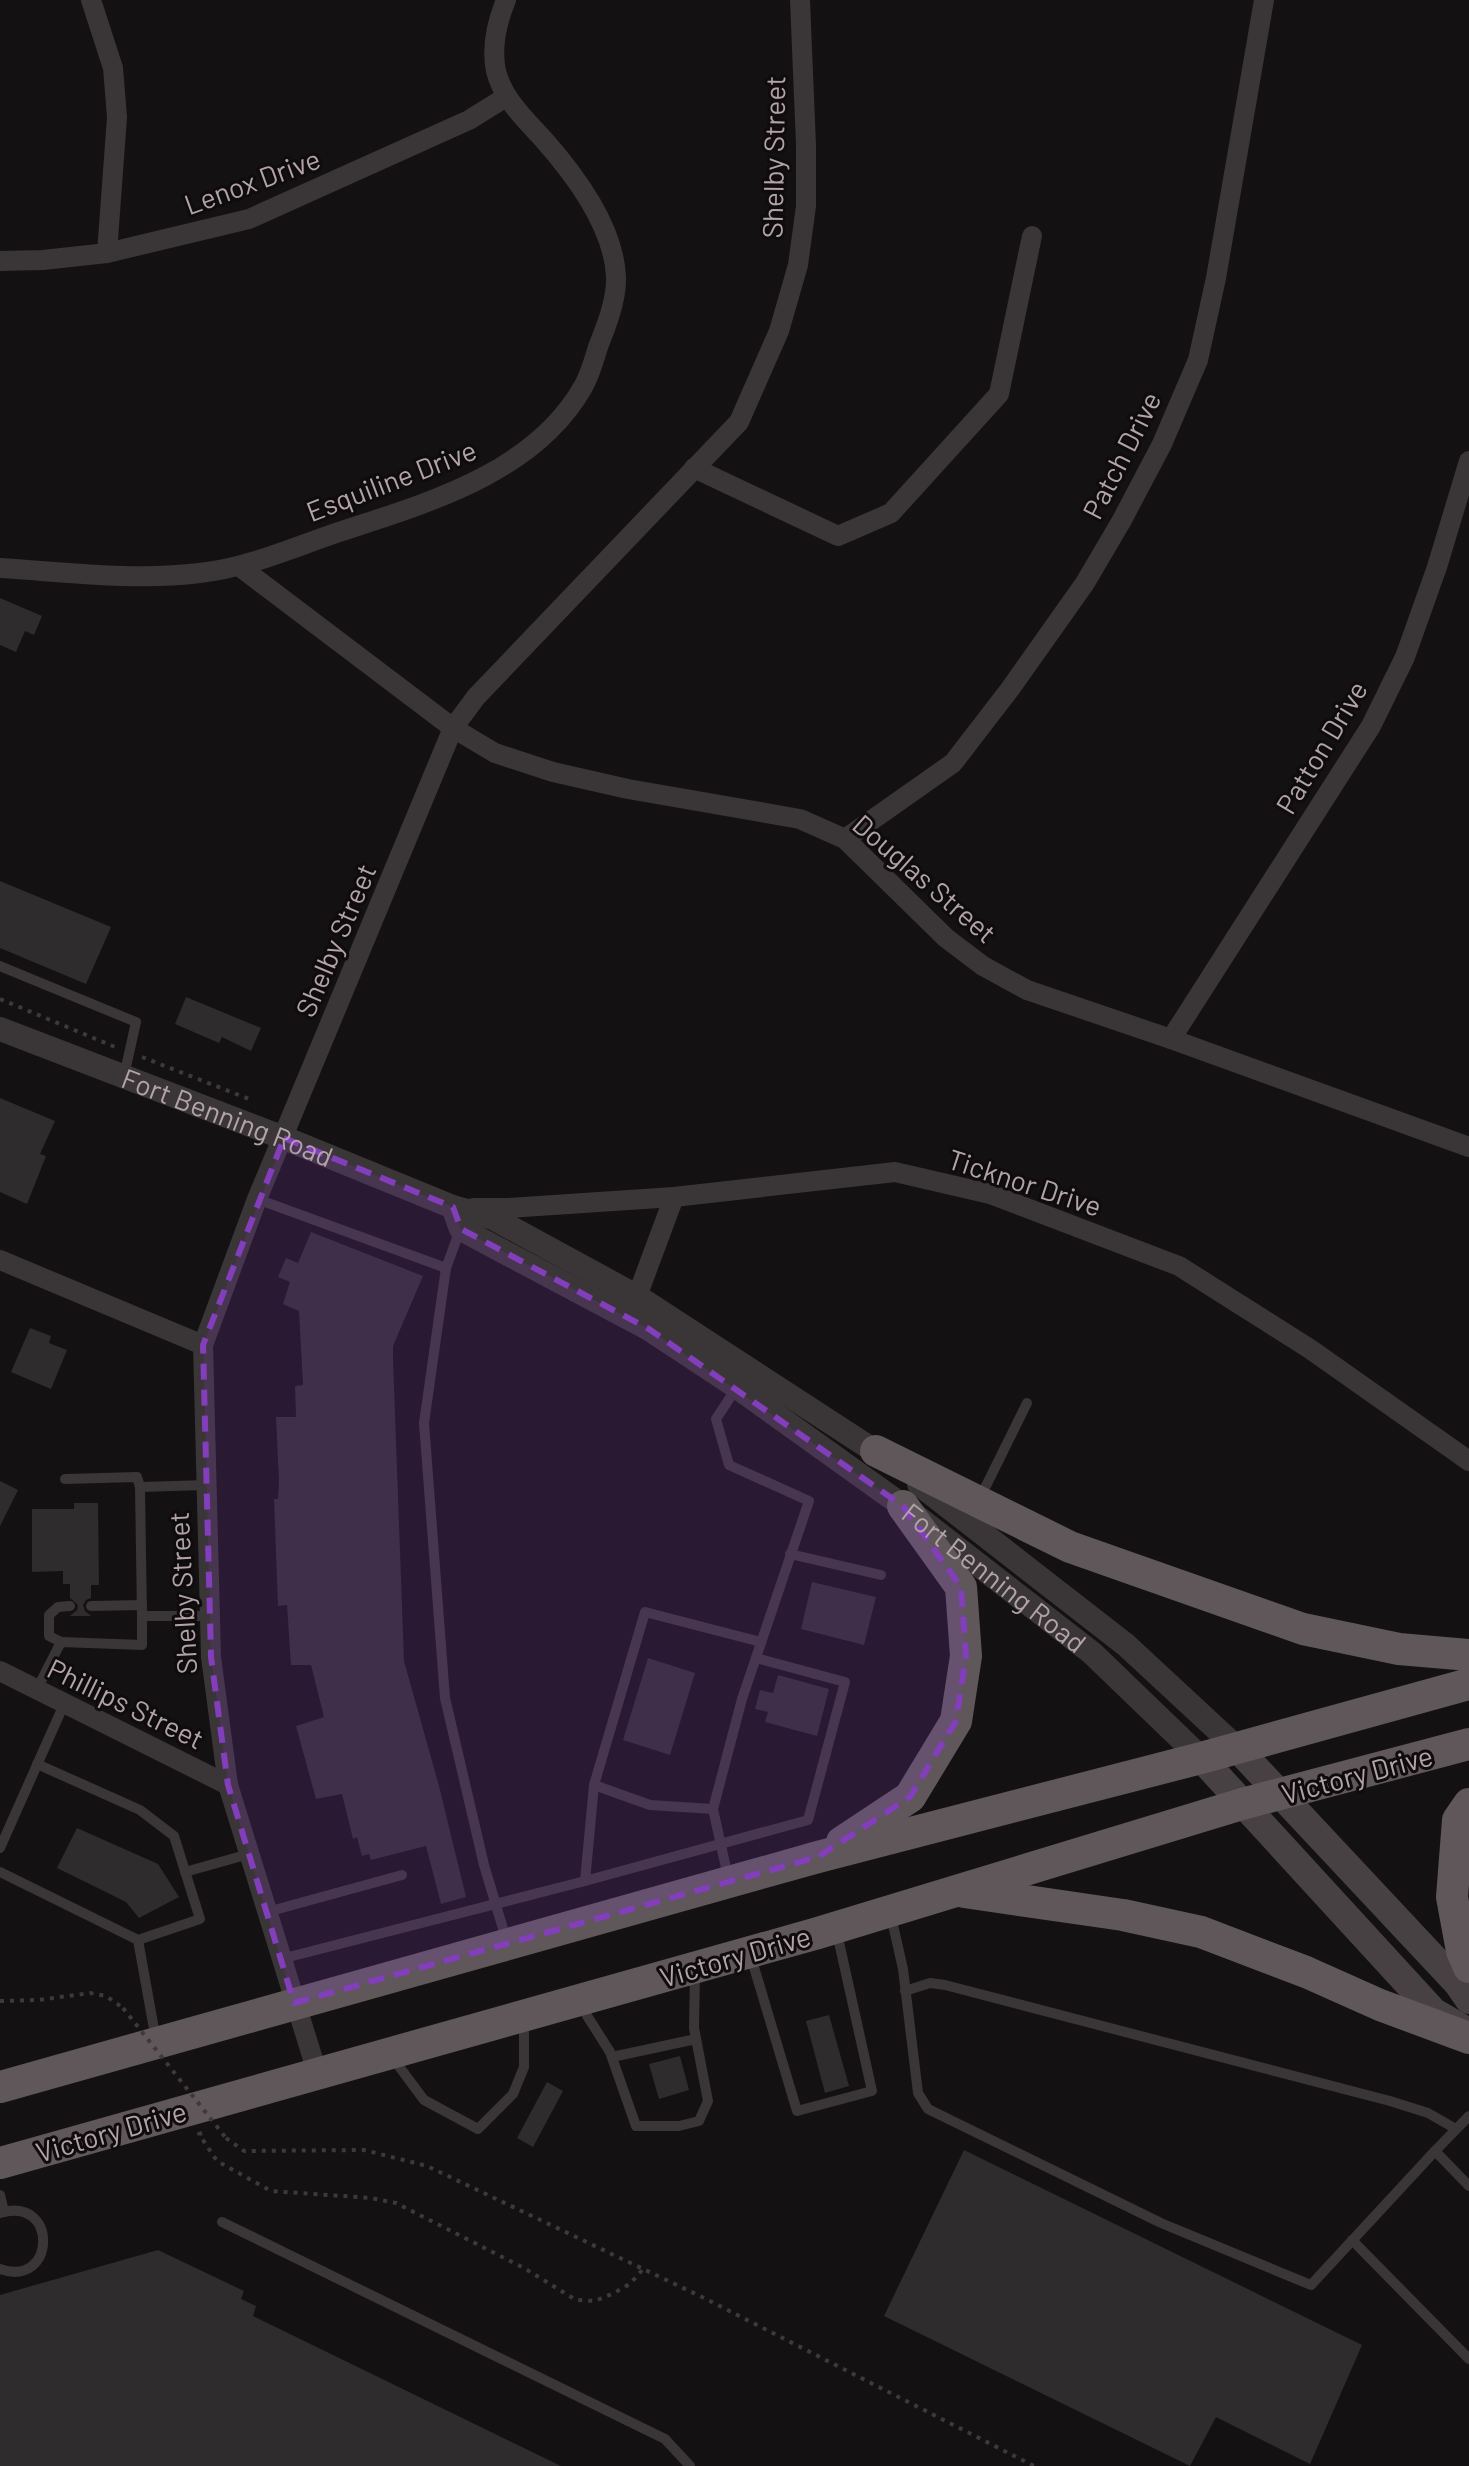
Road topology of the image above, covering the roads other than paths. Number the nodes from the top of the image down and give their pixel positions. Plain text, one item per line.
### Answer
1 (91, 0) edge
2 (506, 0) edge
3 (800, 0) edge
4 (1264, 0) edge
5 (506, 97) junction
6 (1032, 236) dead end
7 (107, 253) junction
8 (0, 261) edge
9 (1469, 461) edge
10 (694, 468) junction
11 (239, 566) junction
12 (0, 568) edge
13 (453, 728) junction
14 (845, 839) junction
15 (0, 966) edge
16 (0, 1029) edge
17 (1171, 1039) junction
18 (123, 1078) junction
19 (284, 1138) junction
20 (1469, 1147) edge
21 (674, 1197) junction
22 (257, 1199) junction
23 (457, 1218) junction
24 (0, 1260) edge
25 (446, 1268) junction
26 (633, 1308) junction
27 (203, 1345) junction
28 (737, 1387) junction
29 (1027, 1403) dead end
30 (876, 1451) junction
31 (1469, 1461) edge
32 (65, 1479) dead end
33 (206, 1485) junction
34 (140, 1487) junction
35 (978, 1502) junction
36 (903, 1506) junction
37 (790, 1554) junction
38 (881, 1575) dead end
39 (70, 1606) dead end
40 (91, 1606) dead end
41 (142, 1610) junction
42 (209, 1616) junction
43 (61, 1642) junction
44 (761, 1642) junction
45 (1469, 1655) edge
46 (756, 1658) junction
47 (0, 1671) edge
48 (1469, 1684) edge
49 (37, 1689) junction
50 (65, 1702) junction
51 (1469, 1744) edge
52 (1237, 1748) junction
53 (1201, 1758) junction
54 (37, 1764) junction
55 (228, 1785) junction
56 (594, 1785) junction
57 (1283, 1794) junction
58 (1242, 1804) junction
59 (1469, 1804) edge
60 (713, 1809) junction
61 (720, 1842) junction
62 (0, 1848) edge
63 (249, 1854) junction
64 (818, 1857) junction
65 (0, 1872) edge
66 (185, 1872) junction
67 (402, 1875) dead end
68 (585, 1881) junction
69 (729, 1882) junction
70 (953, 1891) junction
71 (495, 1904) junction
72 (889, 1911) junction
73 (267, 1912) junction
74 (836, 1927) junction
75 (138, 1940) junction
76 (507, 1944) junction
77 (750, 1952) junction
78 (281, 1959) junction
79 (695, 1967) junction
80 (1469, 1967) edge
81 (905, 1991) junction
82 (577, 2000) junction
83 (1469, 2000) edge
84 (294, 2003) junction
85 (524, 2014) junction
86 (1469, 2032) edge
87 (1469, 2038) edge
88 (696, 2039) junction
89 (157, 2042) junction
90 (389, 2052) junction
91 (612, 2057) junction
92 (317, 2072) junction
93 (0, 2087) edge
94 (1469, 2116) edge
95 (1456, 2129) junction
96 (1435, 2151) junction
97 (0, 2163) edge
98 (1469, 2186) edge
99 (0, 2195) edge
100 (2, 2213) edge
101 (222, 2222) dead end
102 (1352, 2240) junction
103 (0, 2269) edge
104 (1469, 2359) edge
105 (690, 2466) edge

1 - 7 street
2 - 5 street, Esquiline Drive
3 - 10 street, Shelby Street
4 - 14 street, Patch Drive
5 - 7 street, Lenox Drive
5 - 11 street, Esquiline Drive
6 - 10 street
7 - 8 street, Lenox Drive
9 - 17 street, Patton Drive
10 - 13 street, Shelby Street
11 - 12 street, Esquiline Drive
11 - 13 street, Douglas Street
13 - 14 street, Douglas Street
13 - 19 street, Shelby Street
14 - 17 street, Douglas Street
15 - 18 lane
16 - 18 street, Fort Benning Road
17 - 20 street, Douglas Street
18 - 19 street, Fort Benning Road
19 - 22 street, Shelby Street
19 - 23 street, Fort Benning Road
21 - 23 street, Ticknor Drive
21 - 26 street
21 - 31 street, Ticknor Drive
22 - 25 lane
22 - 27 street, Shelby Street
23 - 25 lane
23 - 26 street, Fort Benning Road
24 - 27 street
25 - 71 lane
26 - 28 street, Fort Benning Road
26 - 30 street, Fort Benning Road
27 - 33 street, Shelby Street
28 - 36 street, Fort Benning Road
28 - 37 lane
29 - 35 lane
30 - 35 highway
30 - 52 street, Fort Benning Road
32 - 34 lane
33 - 34 lane
33 - 42 street, Shelby Street
34 - 41 lane
35 - 45 highway
36 - 53 street, Fort Benning Road
36 - 64 highway
37 - 38 lane
37 - 44 lane
39 - 43 lane
40 - 41 lane
41 - 42 lane
41 - 43 lane
42 - 55 street, Shelby Street
43 - 49 lane
44 - 46 lane
44 - 56 lane
46 - 60 lane
46 - 61 lane
47 - 49 street, Phillips Street
48 - 52 highway, Victory Drive
49 - 50 street, Phillips Street
50 - 54 lane
50 - 55 street, Phillips Street
51 - 57 highway, Victory Drive
52 - 53 highway, Victory Drive
52 - 57 main road, Fort Benning Road
53 - 58 main road, Fort Benning Road
53 - 64 highway, Victory Drive
54 - 62 lane
54 - 66 lane
55 - 63 street, Shelby Street
56 - 60 lane
56 - 68 lane
57 - 58 highway, Victory Drive
57 - 83 main road, Fort Benning Road
58 - 70 highway, Victory Drive
58 - 86 main road, Fort Benning Road
59 - 80 highway
60 - 61 lane
61 - 68 lane
61 - 69 lane
63 - 66 lane
63 - 73 street, Shelby Street
64 - 69 highway, Victory Drive
65 - 75 lane
66 - 75 lane
67 - 73 lane
68 - 71 lane
69 - 76 highway, Victory Drive
70 - 72 highway, Victory Drive
70 - 87 highway
71 - 76 lane
71 - 78 lane
72 - 74 highway, Victory Drive
72 - 81 lane
73 - 78 street, Shelby Street
74 - 77 highway, Victory Drive
74 - 77 lane
75 - 89 lane
76 - 84 highway, Victory Drive
77 - 79 highway, Victory Drive
78 - 84 street, Shelby Street
79 - 82 highway, Victory Drive
79 - 88 lane
81 - 95 lane
81 - 102 lane
82 - 85 highway, Victory Drive
82 - 91 lane
84 - 89 highway, Victory Drive
84 - 92 street, Shelby Street
85 - 90 highway, Victory Drive
85 - 90 lane
88 - 91 lane
88 - 91 lane
89 - 93 highway, Victory Drive
90 - 92 highway, Victory Drive
92 - 97 highway, Victory Drive
94 - 95 lane
95 - 96 lane
96 - 98 lane
96 - 102 lane
99 - 100 lane
100 - 103 lane
101 - 105 lane
102 - 104 lane

